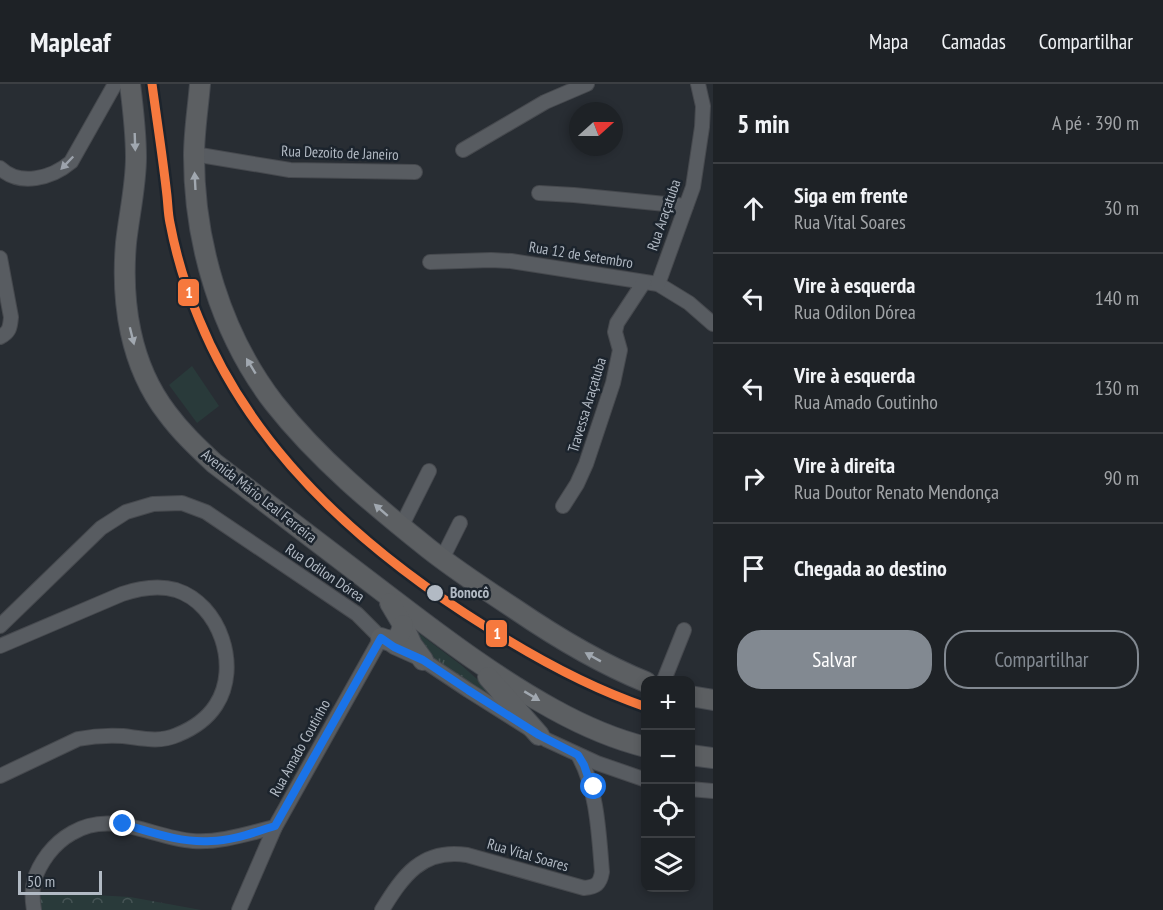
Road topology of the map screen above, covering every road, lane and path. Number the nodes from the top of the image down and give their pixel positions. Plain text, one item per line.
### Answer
1 (115, 84) edge
2 (130, 84) edge
3 (200, 84) edge
4 (587, 84) edge
5 (698, 84) edge
6 (707, 129) edge
7 (464, 150) dead end
8 (194, 154) junction
9 (0, 168) edge
10 (415, 172) dead end
11 (539, 193) dead end
12 (686, 207) junction
13 (0, 258) edge
14 (430, 262) dead end
15 (651, 283) junction
16 (713, 324) edge
17 (0, 337) edge
18 (429, 471) dead end
19 (563, 506) dead end
20 (460, 523) dead end
21 (401, 527) junction
22 (442, 559) junction
23 (382, 591) junction
24 (403, 625) junction
25 (0, 626) edge
26 (684, 630) dead end
27 (381, 638) junction
28 (0, 646) edge
29 (465, 654) junction
30 (423, 660) junction
31 (666, 676) edge
32 (641, 680) edge
33 (695, 697) edge
34 (713, 700) edge
35 (539, 735) junction
36 (641, 746) edge
37 (578, 755) junction
38 (695, 756) edge
39 (713, 758) edge
40 (612, 769) junction
41 (0, 776) edge
42 (641, 779) edge
43 (695, 789) edge
44 (713, 791) edge
45 (594, 795) junction
46 (275, 826) junction
47 (34, 910) edge
48 (239, 910) edge
49 (382, 910) edge

1 -> 9 street
2 -> 23 highway, Avenida Mário Leal Ferreira
3 - 8 highway
4 - 7 street
5 - 6 street, Rua Araçatuba
6 - 12 street, Rua Araçatuba
8 - 10 street, Rua Dezoito de Janeiro
21 -> 8 highway
11 - 12 street
12 - 15 street, Rua Araçatuba
13 - 17 street
14 - 15 street, Rua 12 de Setembro
15 - 16 street, Rua 12 de Setembro
15 - 19 street, Travessa Araçatuba
18 - 21 street
20 - 22 street
21 - 22 highway
32 -> 22 highway
23 - 24 highway
23 - 29 highway, Avenida Mário Leal Ferreira
24 - 27 highway
24 - 30 highway
25 - 27 street, Rua Odilon Dórea
26 - 31 street
27 - 30 street, Rua Odilon Dórea
27 - 46 street, Rua Amado Coutinho
28 - 41 street
29 - 35 highway
29 -> 36 highway, Avenida Mário Leal Ferreira
30 - 35 street, Rua Odilon Dórea
33 - 34 highway
35 - 37 street, Rua Odilon Dórea
37 - 40 street, Rua Odilon Dórea
37 - 45 street, Rua Vital Soares
38 - 39 highway
40 - 42 street, Rua Odilon Dórea
40 - 45 street
43 - 44 street
45 - 49 street, Rua Vital Soares
46 - 47 street
46 - 48 street, Rua Amado Coutinho

